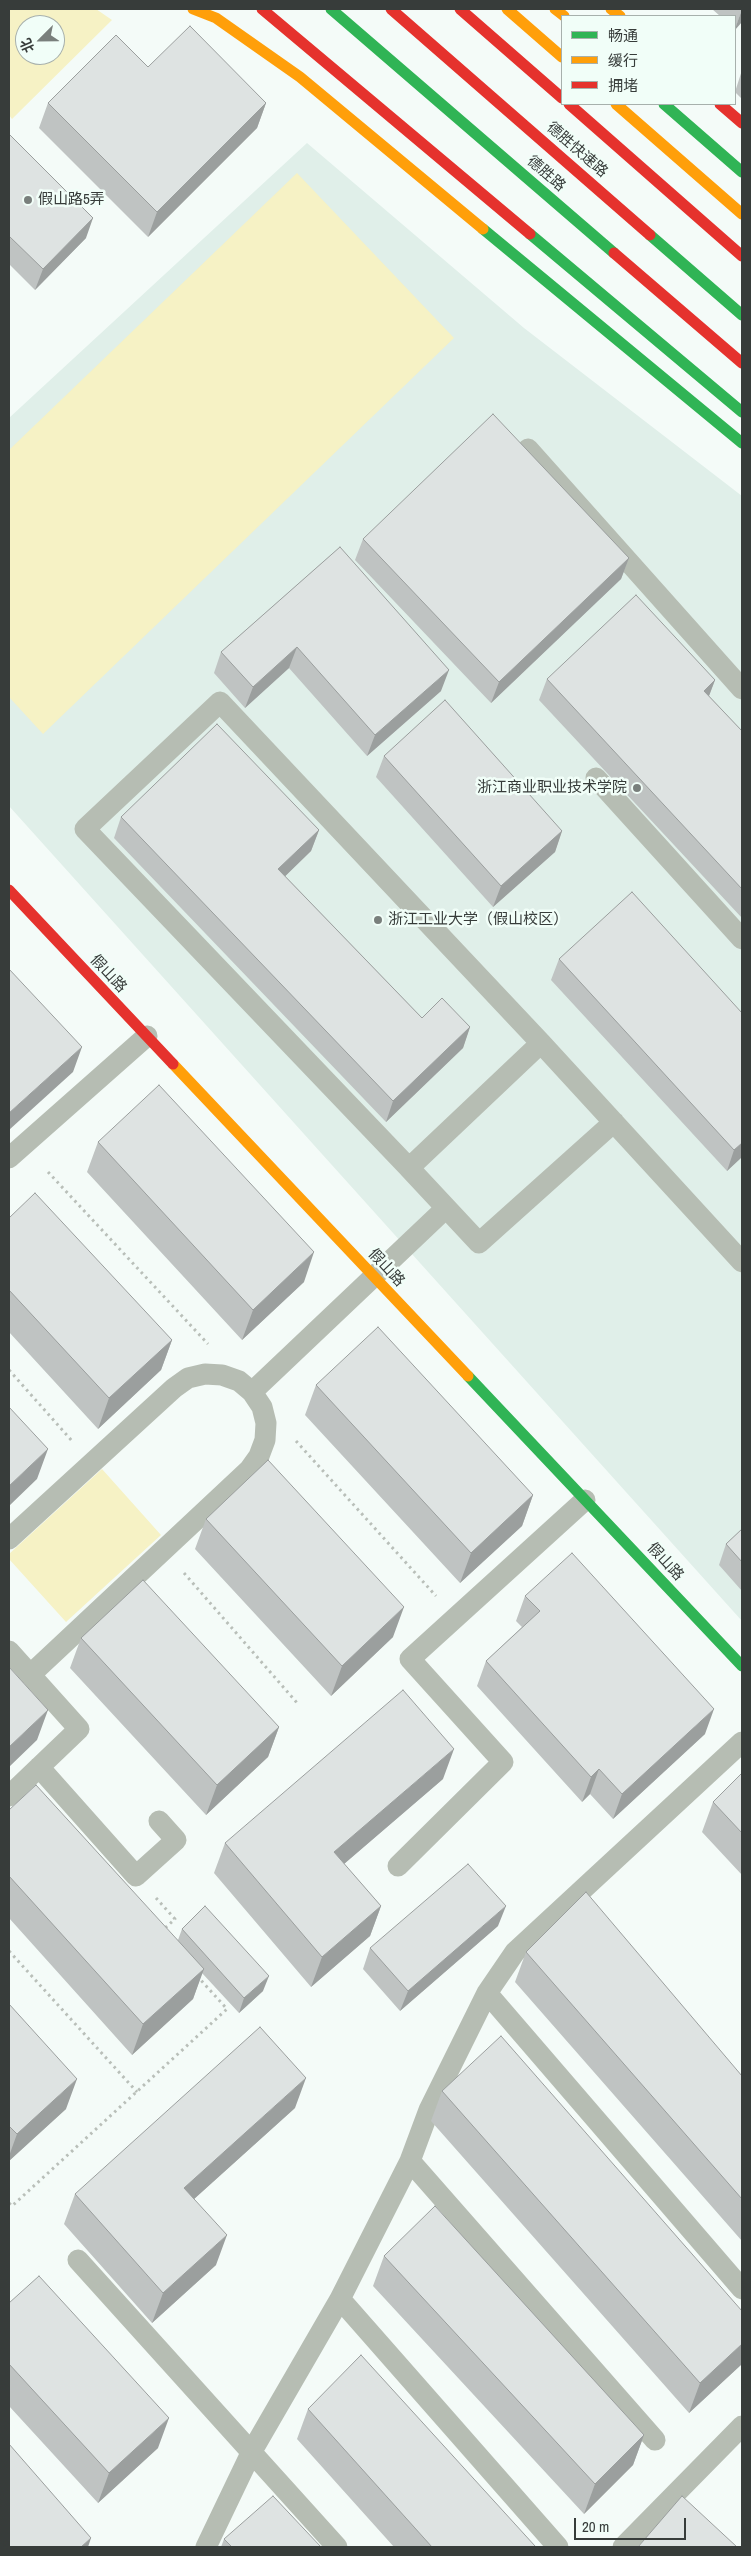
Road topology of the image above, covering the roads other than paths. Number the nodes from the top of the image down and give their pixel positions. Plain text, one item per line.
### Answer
1 (193, 9) edge
2 (262, 9) edge
3 (330, 9) edge
4 (391, 9) edge
5 (460, 9) edge
6 (506, 9) edge
7 (561, 56) edge
8 (561, 97) edge
9 (570, 105) edge
10 (617, 105) edge
11 (665, 105) edge
12 (721, 105) edge
13 (742, 123) edge
14 (742, 172) edge
15 (742, 214) edge
16 (742, 256) edge
17 (742, 314) edge
18 (742, 363) edge
19 (742, 412) edge
20 (742, 443) edge
21 (528, 449) edge
22 (742, 689) edge
23 (596, 778) dead end
24 (9, 890) edge
25 (742, 939) edge
26 (147, 1036) junction
27 (541, 1042) junction
28 (614, 1122) junction
29 (9, 1158) edge
30 (409, 1168) junction
31 (446, 1208) junction
32 (742, 1262) edge
33 (374, 1277) junction
34 (252, 1392) junction
35 (585, 1500) junction
36 (9, 1539) edge
37 (9, 1651) edge
38 (742, 1666) edge
39 (30, 1675) junction
40 (742, 1742) edge
41 (39, 1767) junction
42 (9, 1796) edge
43 (158, 1821) dead end
44 (398, 1866) dead end
45 (487, 1994) junction
46 (410, 2161) junction
47 (78, 2260) dead end
48 (742, 2289) edge
49 (340, 2299) junction
50 (742, 2426) edge
51 (655, 2440) dead end
52 (252, 2451) junction
53 (206, 2547) edge
54 (337, 2547) edge
55 (558, 2547) edge
56 (623, 2547) edge

1 - 20 main road
2 - 19 main road
3 - 18 main road, 德胜路
4 - 17 main road, 德胜快速路
5 - 8 main road, 德胜快速路
6 - 7 main road
9 - 16 main road, 德胜快速路
10 - 15 main road
11 - 14 main road
12 - 13 main road
21 - 22 lane
23 - 25 lane
24 - 26 main road, 假山路
26 - 29 lane
26 - 33 main road, 假山路
27 - 28 lane
27 - 30 lane
27 - 30 lane
28 - 31 lane
28 - 32 lane
30 - 31 lane
31 - 33 lane
33 - 34 lane
33 - 35 main road, 假山路
34 - 36 lane
34 - 39 lane
35 - 38 main road, 假山路
35 - 44 lane
37 - 39 lane
39 - 41 lane
40 - 45 lane
41 - 42 lane
41 - 43 lane
45 - 46 lane
45 - 48 lane
46 - 49 lane
46 - 51 lane
47 - 52 lane
49 - 52 lane
49 - 55 lane
50 - 56 lane
52 - 53 lane
52 - 54 lane

